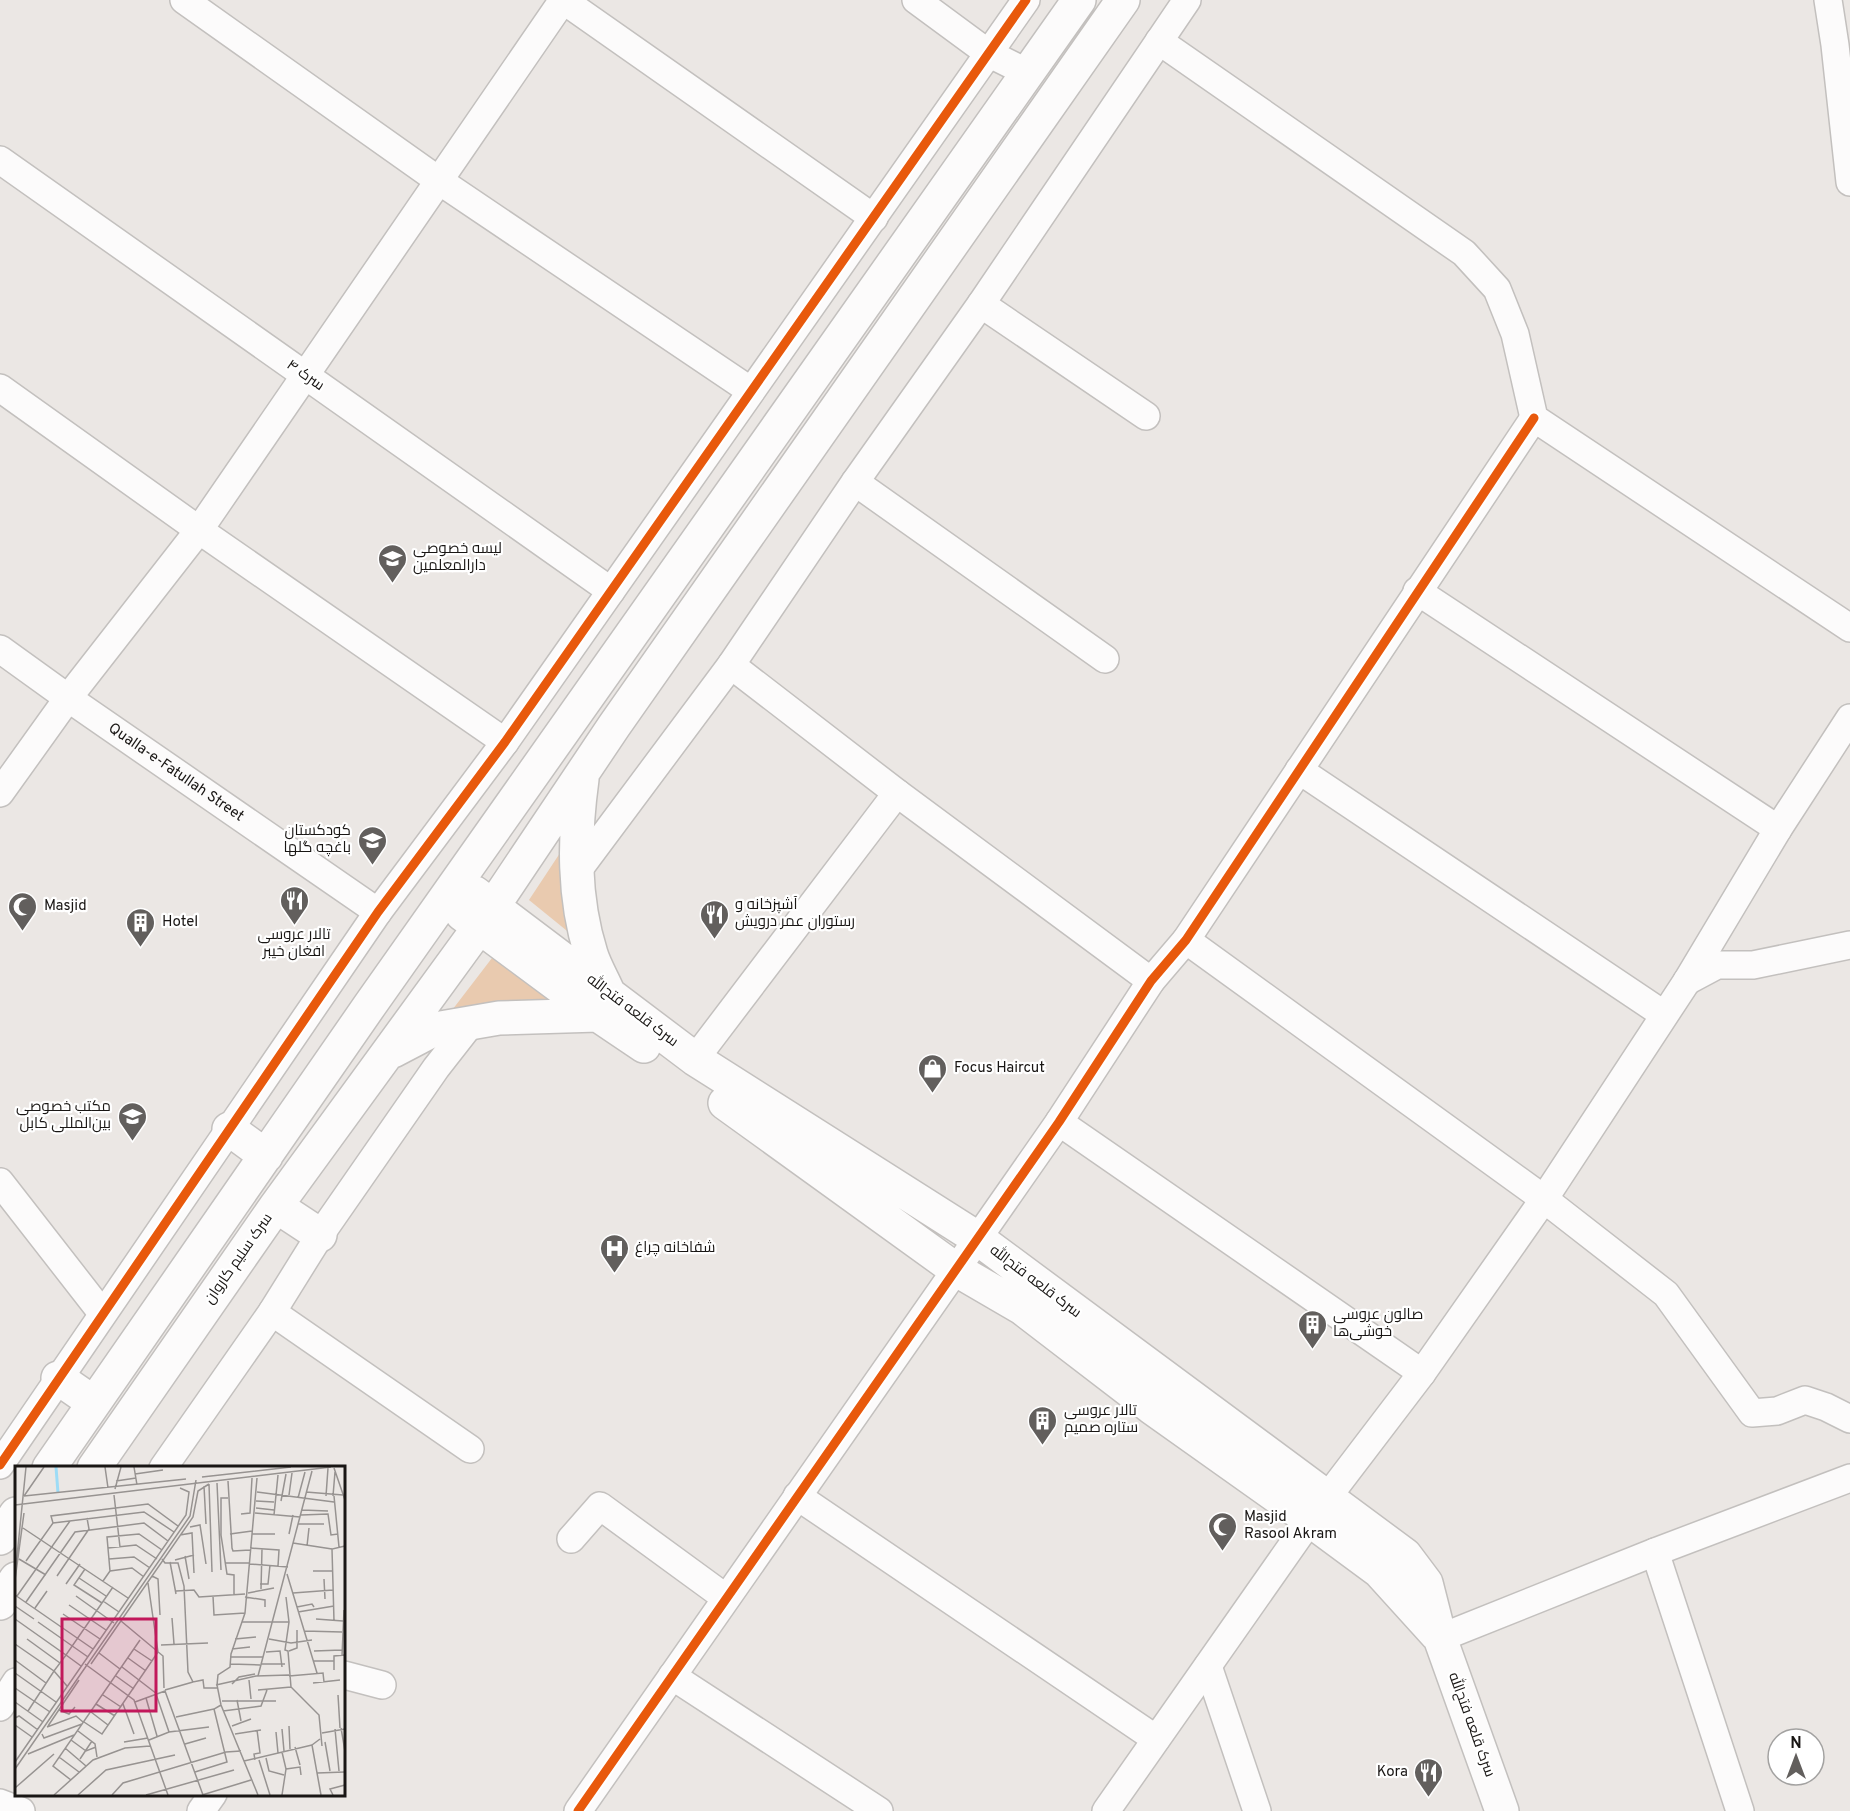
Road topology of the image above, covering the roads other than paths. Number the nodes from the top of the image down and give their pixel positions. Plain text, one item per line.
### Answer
1 (184, 0) edge
2 (563, 0) edge
3 (916, 0) edge
4 (1026, 0) edge
5 (1079, 0) edge
6 (1123, 0) edge
7 (1187, 0) edge
8 (1828, 0) edge
9 (1159, 41) junction
10 (988, 53) junction
11 (1028, 73) junction
12 (0, 160) edge
13 (438, 180) junction
14 (1850, 182) edge
15 (874, 218) junction
16 (981, 304) junction
17 (305, 376) junction
18 (0, 388) edge
19 (751, 391) junction
20 (1146, 416) dead end
21 (1534, 418) junction
22 (855, 482) junction
23 (199, 530) junction
24 (611, 591) junction
25 (1417, 591) junction
26 (1850, 628) edge
27 (0, 649) edge
28 (1105, 659) dead end
29 (731, 665) junction
30 (68, 698) junction
31 (1850, 718) edge
32 (505, 742) junction
33 (1299, 770) junction
34 (583, 773) junction
35 (0, 792) edge
36 (897, 793) junction
37 (1778, 829) junction
38 (576, 873) junction
39 (451, 891) junction
40 (378, 912) junction
41 (487, 916) junction
42 (1186, 940) junction
43 (1850, 945) edge
44 (1151, 981) junction
45 (1686, 981) junction
46 (604, 1004) junction
47 (1663, 1014) junction
48 (472, 1022) junction
49 (388, 1053) junction
50 (695, 1059) junction
51 (1059, 1122) junction
52 (229, 1129) junction
53 (266, 1156) junction
54 (0, 1182) edge
55 (1544, 1199) junction
56 (276, 1206) junction
57 (320, 1235) junction
58 (976, 1238) junction
59 (955, 1269) junction
60 (272, 1312) junction
61 (102, 1313) junction
62 (1422, 1373) junction
63 (58, 1378) junction
64 (94, 1403) junction
65 (1850, 1419) edge
66 (470, 1449) dead end
67 (0, 1465) edge
68 (50, 1466) edge
69 (95, 1466) edge
70 (164, 1466) edge
71 (1850, 1478) edge
72 (797, 1496) junction
73 (1318, 1509) junction
74 (15, 1516) edge
75 (0, 1538) edge
76 (571, 1539) dead end
77 (1656, 1552) junction
78 (15, 1580) edge
79 (726, 1598) junction
80 (0, 1603) edge
81 (1440, 1638) junction
82 (1208, 1666) junction
83 (345, 1675) edge
84 (672, 1676) junction
85 (15, 1684) edge
86 (382, 1685) dead end
87 (0, 1707) edge
88 (1156, 1739) junction
89 (212, 1796) edge
90 (201, 1811) edge
91 (578, 1811) edge
92 (879, 1811) edge
93 (1106, 1811) edge
94 (1257, 1811) edge
95 (1502, 1811) edge
96 (1740, 1811) edge

1 - 13 street
2 - 13 street
2 - 15 street
3 - 10 street
4 - 10 street
5 - 11 main road
6 - 34 main road, سرک سلیم کاروان
7 - 9 street
8 - 14 street
9 - 16 street
9 - 21 street
10 - 11 street
10 - 15 street
11 - 39 main road
12 - 17 street, سرک ۴
13 - 17 street
13 - 19 street
15 - 19 street
16 - 20 street
16 - 22 street
17 - 23 street
17 - 24 street, سرک ۴
18 - 23 street
19 - 24 street
21 - 25 street
21 - 26 street
22 - 28 street
22 - 29 street
23 - 30 street
23 - 32 street
24 - 32 street
25 - 33 street
25 - 37 street
27 - 30 street, Qualla-e-Fatullah Street
29 - 36 street
29 - 38 street
30 - 35 street
30 - 40 street, Qualla-e-Fatullah Street
31 - 37 street
32 - 40 street
33 - 42 street
33 - 47 street
34 - 38 main road
34 - 41 main road, سرک سلیم کاروان
36 - 44 street
36 - 50 street
37 - 45 street
38 - 46 main road
39 - 41 main road, سرک قلعه فتح‌الله
39 - 53 main road
40 - 52 street
41 - 46 main road, سرک قلعه فتح‌الله
41 - 49 main road, سرک سلیم کاروان
42 - 44 street
42 - 55 street
43 - 45 street
44 - 51 street
45 - 47 street
46 - 48 main road
46 - 50 main road, سرک قلعه فتح‌الله
46 - 59 main road, سرک قلعه فتح‌الله
47 - 55 street
48 - 49 main road
48 - 57 street
49 - 56 main road, سرک سلیم کاروان
50 - 58 main road, سرک قلعه فتح‌الله
51 - 58 street
51 - 62 street
52 - 53 main road
52 - 61 street
53 - 64 main road
54 - 61 street
55 - 62 street
55 - 65 street
56 - 57 main road
56 - 69 main road, سرک سلیم کاروان
57 - 60 street
58 - 59 street
58 - 73 main road, سرک قلعه فتح‌الله
59 - 72 street
59 - 73 main road, سرک قلعه فتح‌الله
60 - 66 street
60 - 70 street
61 - 63 street
62 - 73 street
63 - 64 main road
63 - 67 street
64 - 68 main road
71 - 77 street
72 - 79 street
72 - 88 street
73 - 81 main road, سرک قلعه فتح‌الله
73 - 82 street
74 - 75 main road
76 - 79 street
77 - 81 street
77 - 96 street
78 - 80 main road
79 - 84 street
81 - 95 main road, سرک قلعه فتح‌الله
82 - 88 street
82 - 94 street
83 - 86 street
84 - 91 street
84 - 92 street
85 - 87 street
88 - 93 street
89 - 90 street

